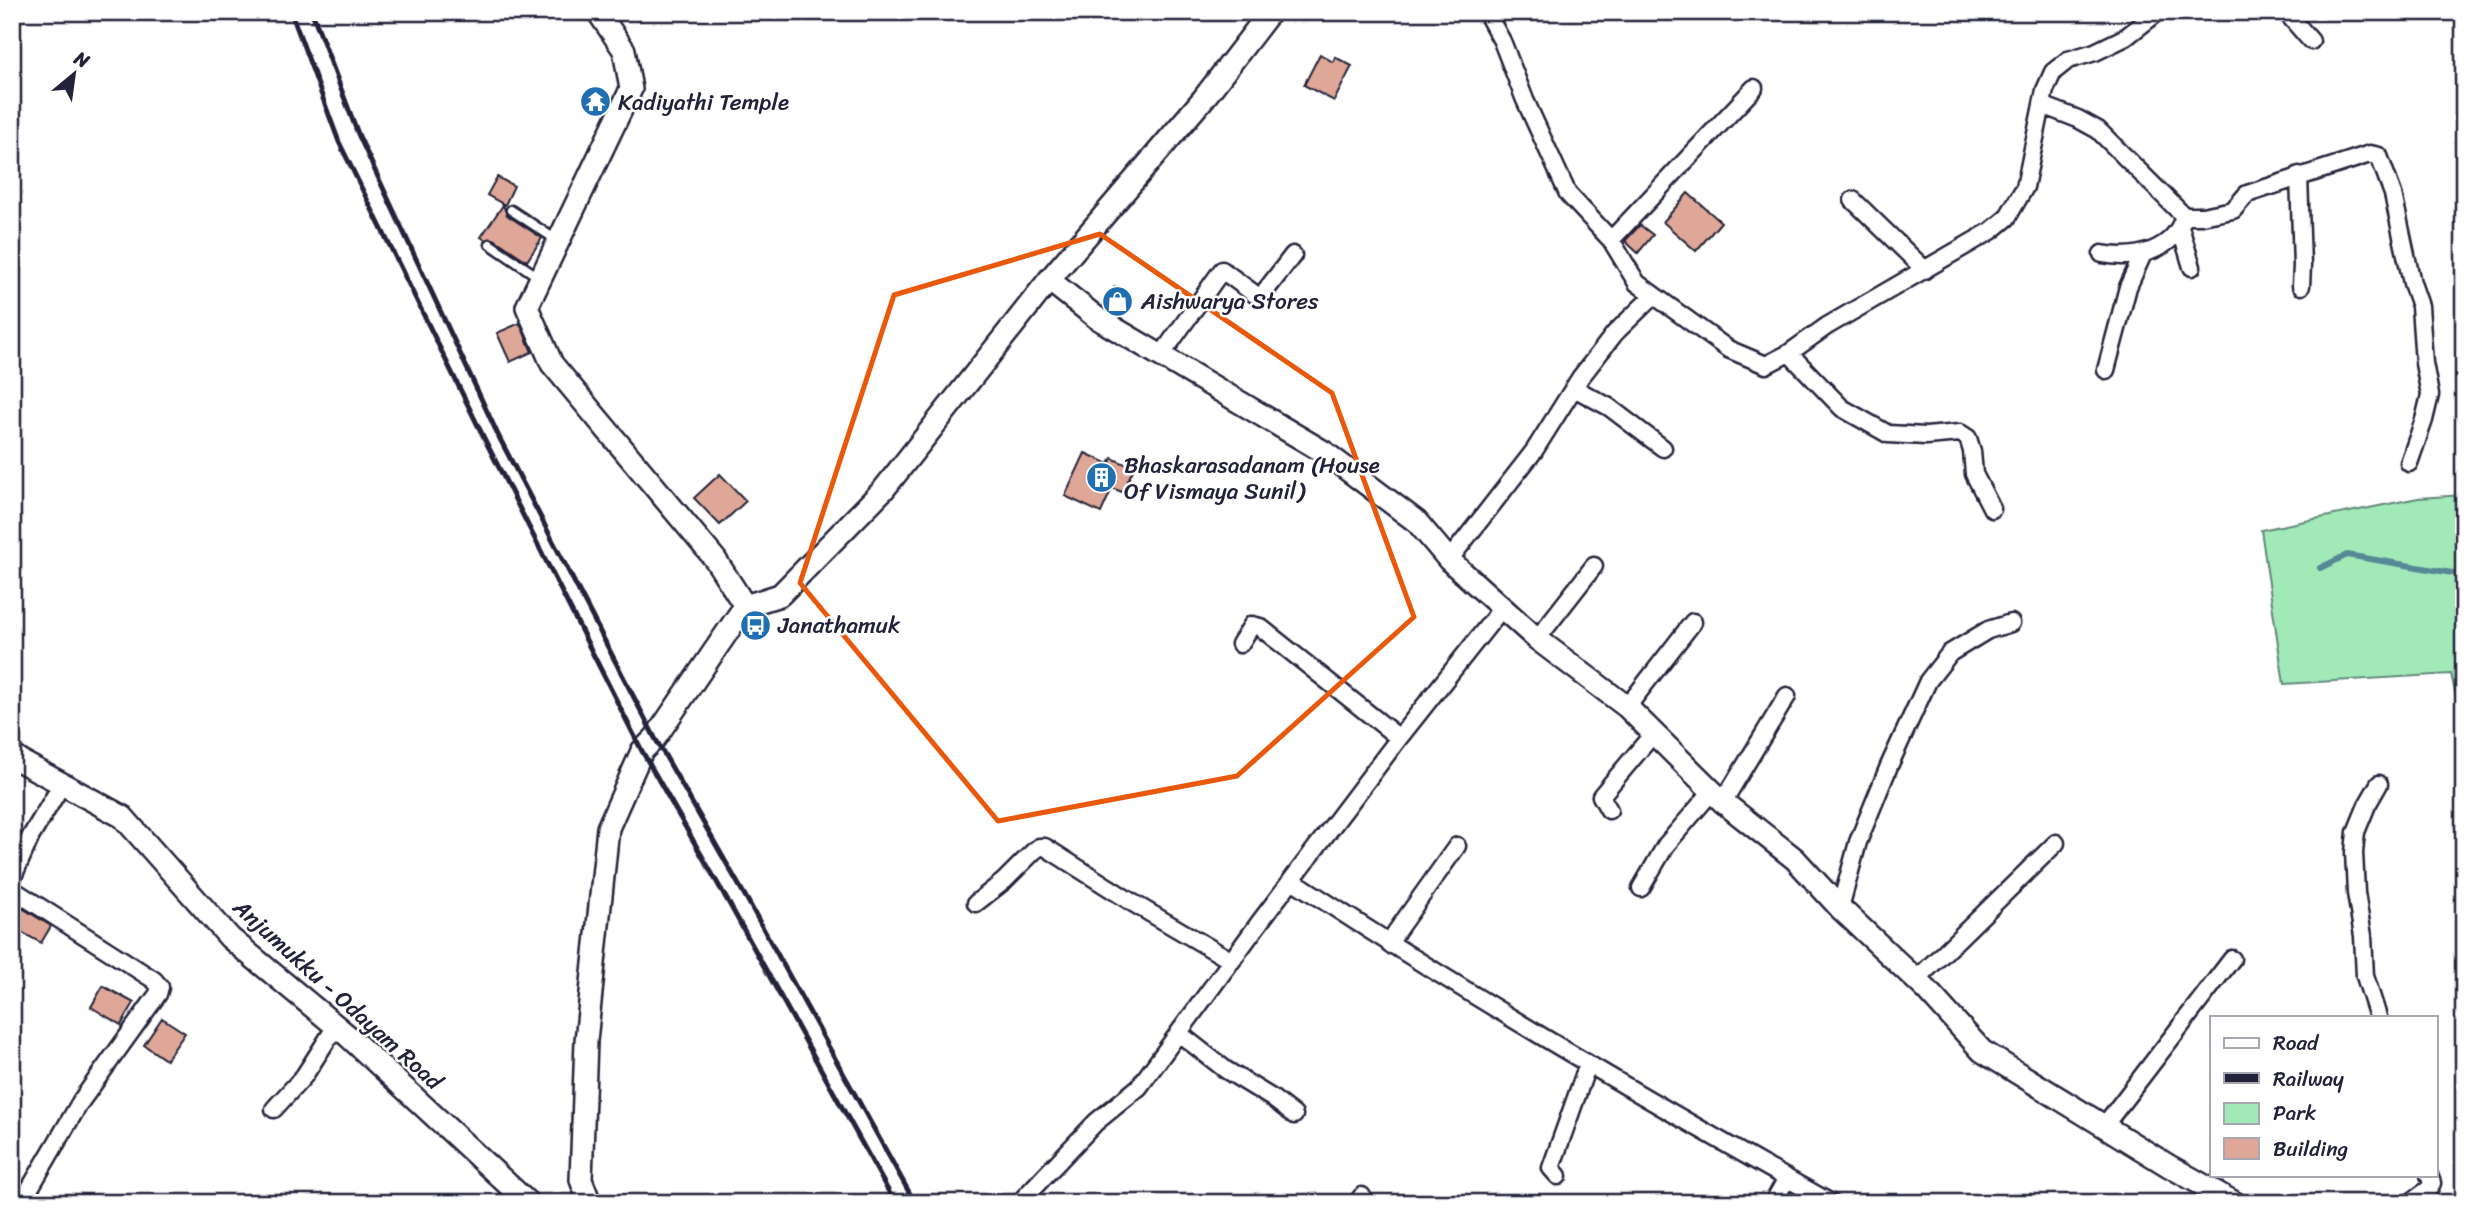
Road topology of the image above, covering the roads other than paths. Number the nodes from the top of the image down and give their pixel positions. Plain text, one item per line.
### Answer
1 (598, 12) edge
2 (1270, 12) edge
3 (1486, 12) edge
4 (2158, 12) edge
5 (2286, 12) edge
6 (2311, 41) dead end
7 (1754, 88) dead end
8 (2042, 105) junction
9 (2299, 175) junction
10 (1853, 200) dead end
11 (511, 209) dead end
12 (2182, 222) junction
13 (1611, 240) junction
14 (558, 241) junction
15 (491, 244) dead end
16 (2102, 254) dead end
17 (2143, 254) junction
18 (1293, 255) dead end
19 (2192, 267) dead end
20 (1925, 270) junction
21 (540, 278) junction
22 (1049, 280) junction
23 (2301, 286) dead end
24 (1654, 296) junction
25 (1789, 354) junction
26 (1160, 357) junction
27 (2106, 370) dead end
28 (1574, 388) junction
29 (1663, 448) dead end
30 (2409, 463) dead end
31 (1992, 509) dead end
32 (1449, 559) junction
33 (1594, 566) dead end
34 (745, 606) junction
35 (1502, 608) junction
36 (1693, 622) dead end
37 (2011, 622) dead end
38 (1537, 639) junction
39 (1240, 644) dead end
40 (1787, 696) dead end
41 (1627, 707) junction
42 (1653, 734) junction
43 (1399, 738) junction
44 (12, 755) edge
45 (62, 784) junction
46 (2379, 784) dead end
47 (1718, 796) junction
48 (1609, 810) dead end
49 (2056, 843) dead end
50 (1457, 846) dead end
51 (12, 879) edge
52 (1292, 880) junction
53 (12, 888) edge
54 (1641, 888) dead end
55 (976, 903) dead end
56 (1840, 908) junction
57 (1390, 945) junction
58 (2232, 959) dead end
59 (1232, 961) junction
60 (1915, 981) junction
61 (2378, 1016) edge
62 (335, 1026) junction
63 (1180, 1034) junction
64 (1588, 1064) junction
65 (274, 1109) dead end
66 (1294, 1115) dead end
67 (2104, 1126) junction
68 (1558, 1176) dead end
69 (2429, 1176) edge
70 (1787, 1178) junction
71 (2229, 1201) edge
72 (25, 1203) edge
73 (528, 1203) edge
74 (590, 1203) edge
75 (1019, 1203) edge
76 (1773, 1203) edge
77 (1831, 1203) edge
78 (2410, 1203) edge

1 - 14 main road
2 - 22 main road
3 - 13 street
4 - 8 street
5 - 6 street
7 - 13 street
8 - 12 street
8 - 20 street
9 - 12 street
9 - 23 street
9 - 30 street
10 - 20 street
11 - 14 lane
12 - 17 street
12 - 19 street
13 - 24 street
14 - 21 main road
15 - 21 lane
16 - 17 street
17 - 27 street
18 - 26 street
20 - 25 street
21 - 34 main road
22 - 26 main road
22 - 34 main road
24 - 25 street
24 - 28 street
25 - 31 street
26 - 32 main road
28 - 29 street
28 - 32 street
32 - 35 main road
33 - 38 street
34 - 74 main road
35 - 38 main road
35 - 43 street
36 - 41 street
37 - 56 street
38 - 41 main road
39 - 43 street
40 - 47 street
41 - 42 main road
42 - 47 main road
42 - 48 street
43 - 52 street
44 - 45 main road, Anjumukku - Odayam Road
45 - 51 street
45 - 62 main road, Anjumukku - Odayam Road
46 - 61 street
47 - 54 street
47 - 56 main road
49 - 60 street
50 - 57 street
52 - 57 street
52 - 59 street
53 - 72 street
55 - 59 street
56 - 60 main road
57 - 64 street
58 - 67 street
59 - 63 street
60 - 67 main road
62 - 65 street
62 - 73 main road, Anjumukku - Odayam Road
63 - 66 street
63 - 75 street
64 - 68 street
64 - 70 street
67 - 71 main road
69 - 78 street
70 - 76 street
70 - 77 street

